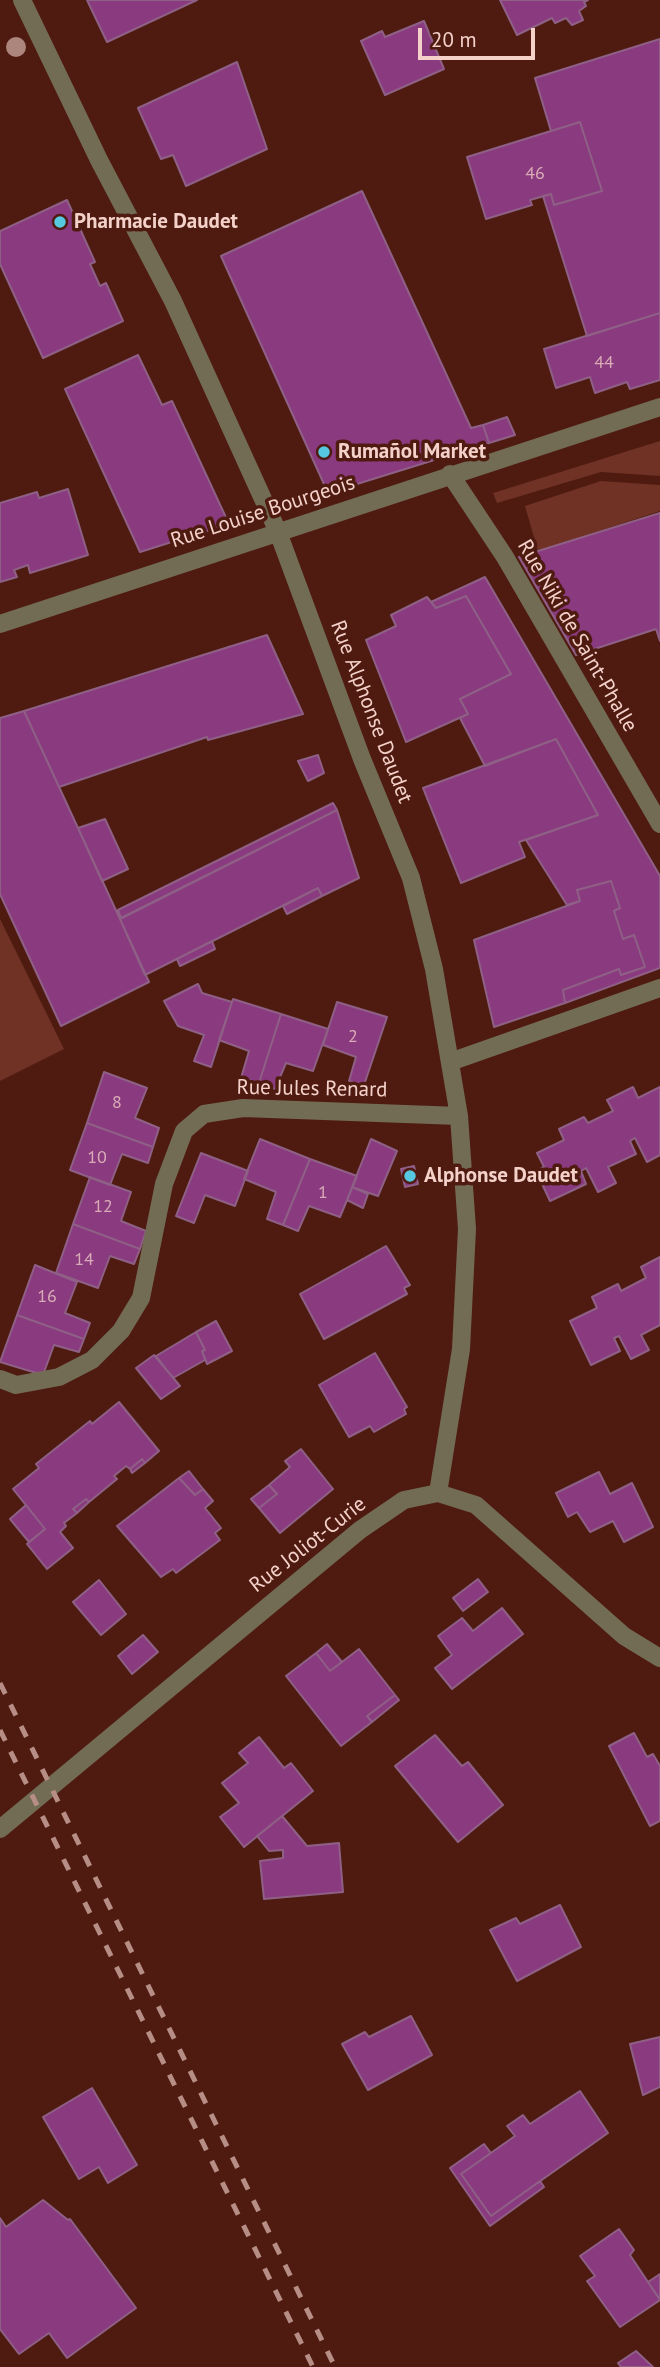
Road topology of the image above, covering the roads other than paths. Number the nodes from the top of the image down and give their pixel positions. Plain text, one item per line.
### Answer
1 (22, 0) edge
2 (660, 407) edge
3 (450, 474) junction
4 (278, 532) junction
5 (0, 624) edge
6 (660, 824) edge
7 (660, 988) edge
8 (450, 1062) junction
9 (459, 1116) junction
10 (0, 1380) edge
11 (438, 1493) junction
12 (660, 1658) edge
13 (0, 1829) edge

1 - 4 street, Rue Alphonse Daudet
2 - 3 street, Rue Louise Bourgeois
3 - 4 street, Rue Louise Bourgeois
3 - 6 street, Rue Niki de Saint-Phalle
4 - 5 street, Rue Louise Bourgeois
4 - 8 street, Rue Alphonse Daudet
7 - 8 street
8 - 9 street, Rue Alphonse Daudet
9 - 10 street, Rue Jules Renard
9 - 11 street, Rue Alphonse Daudet
11 - 12 street, Rue Joliot-Curie
11 - 13 street, Rue Joliot-Curie

